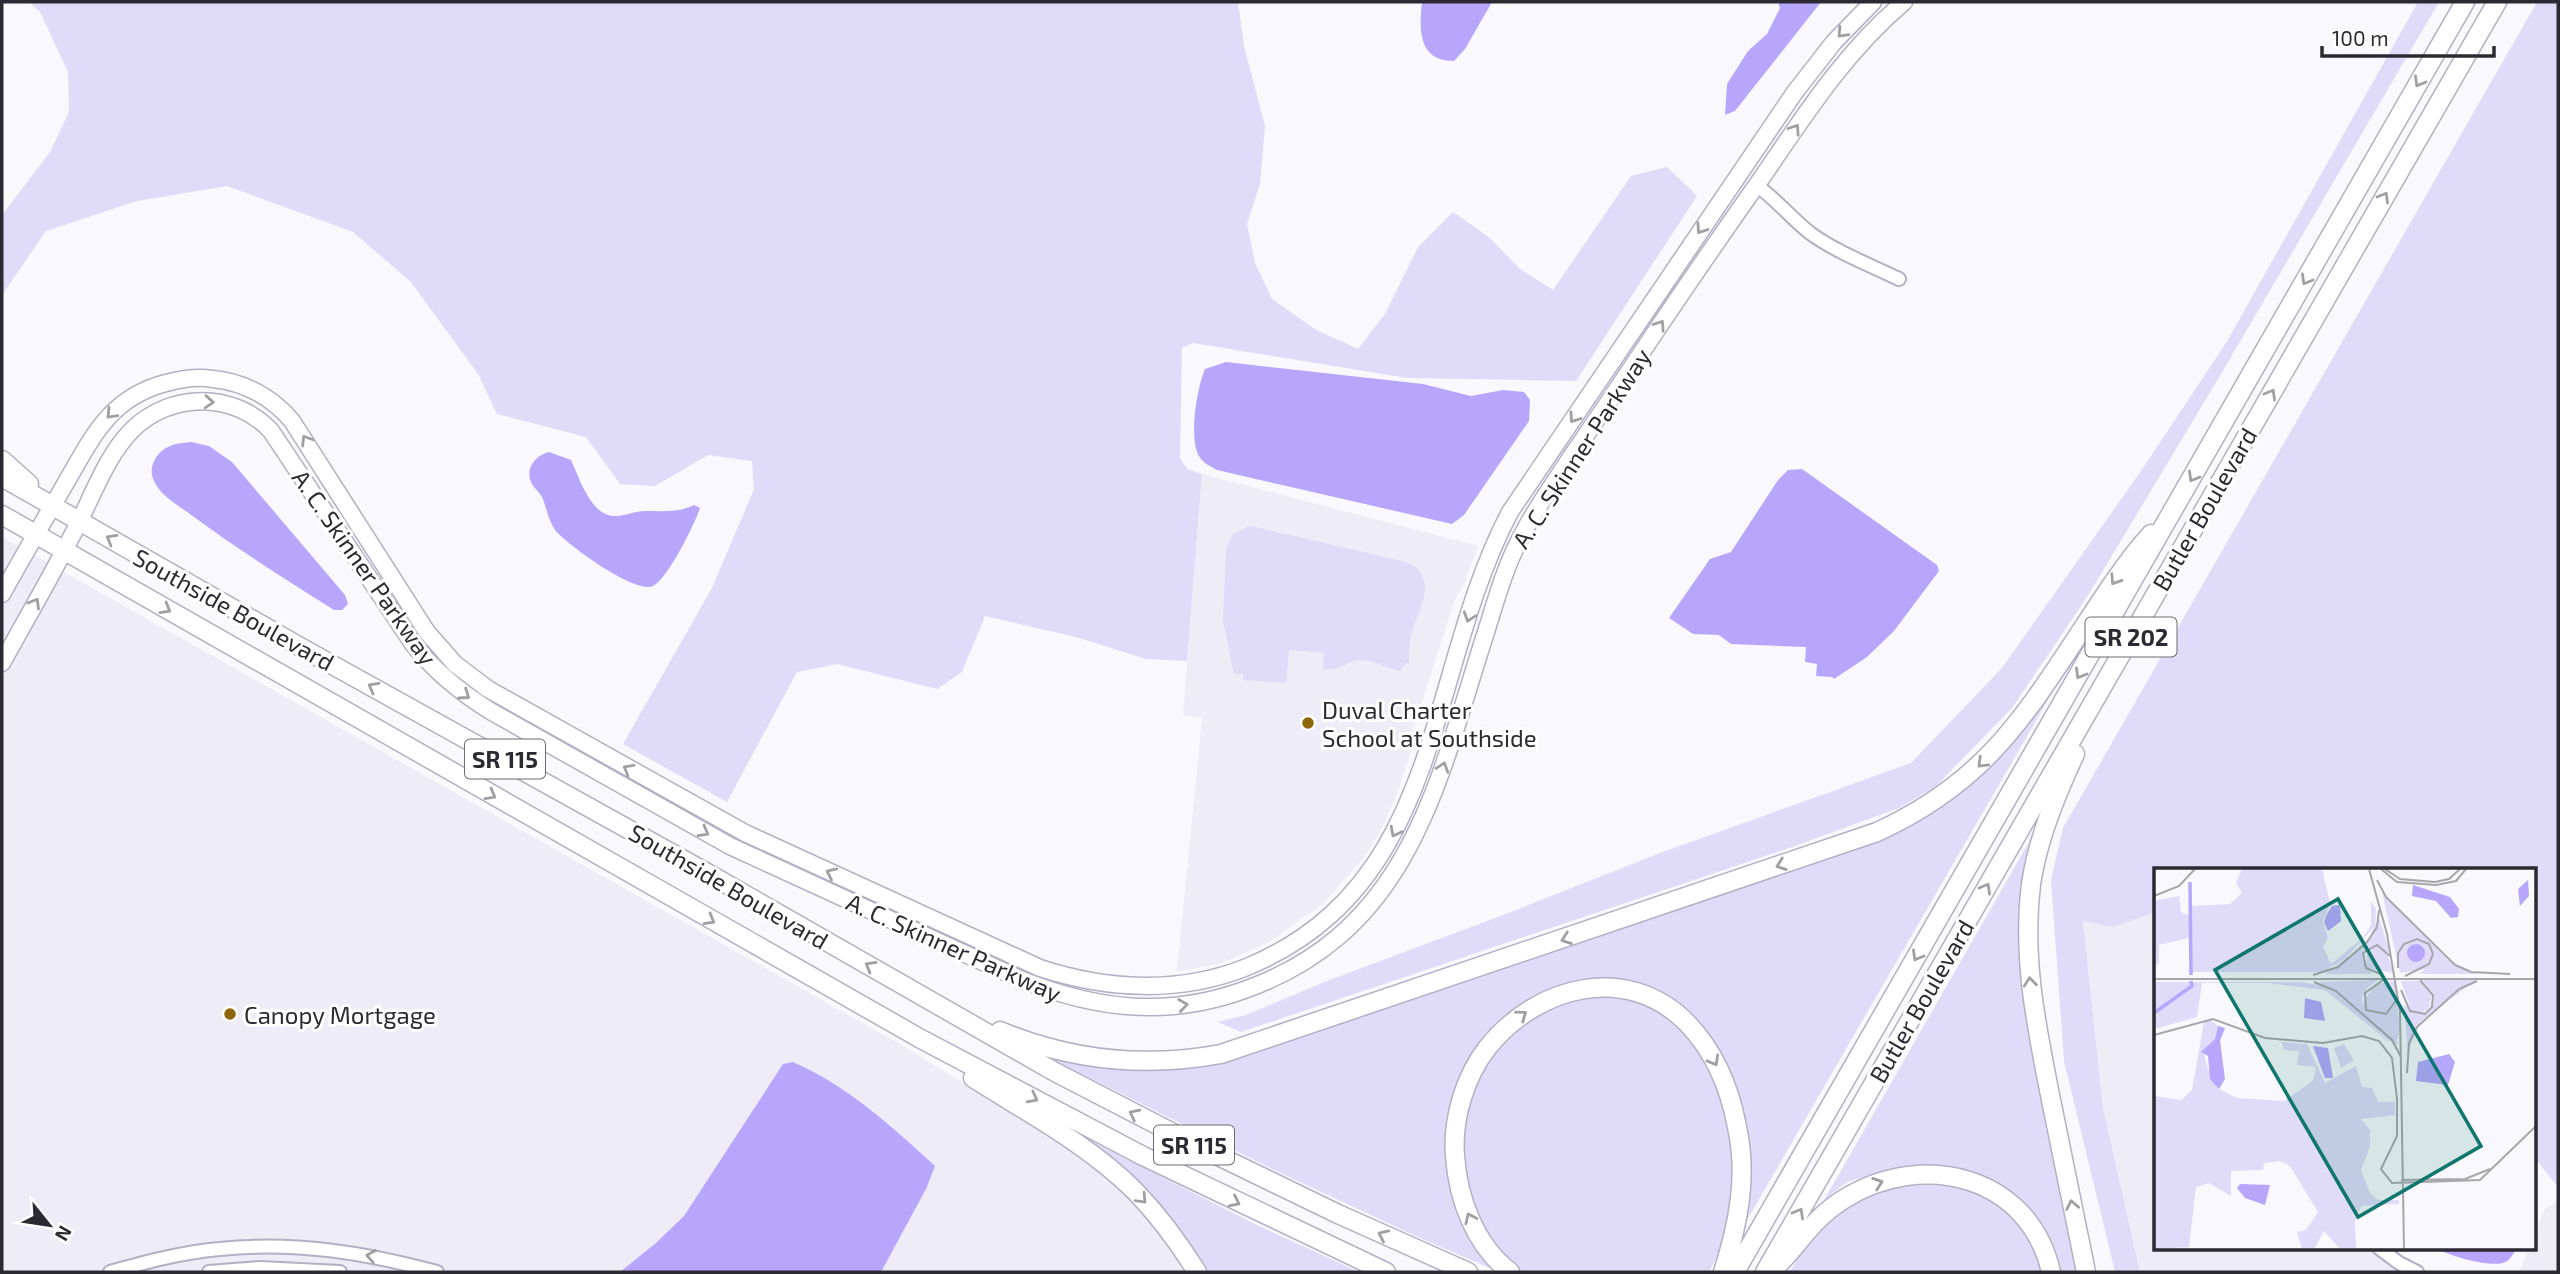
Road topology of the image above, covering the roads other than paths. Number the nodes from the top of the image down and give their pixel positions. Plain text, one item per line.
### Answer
1 (1873, 2) edge
2 (1904, 2) edge
3 (2465, 2) edge
4 (2497, 2) edge
5 (1756, 185) junction
6 (1899, 279) dead end
7 (2, 460) edge
8 (2, 477) edge
9 (52, 505) junction
10 (2175, 509) junction
11 (2, 515) edge
12 (79, 522) junction
13 (36, 534) junction
14 (64, 551) junction
15 (2, 594) edge
16 (2122, 652) junction
17 (2, 663) edge
18 (1118, 986) junction
19 (930, 1000) junction
20 (1115, 1006) junction
21 (864, 1008) junction
22 (312, 1248) junction
23 (2381, 1250) edge
24 (311, 1270) junction
25 (110, 1272) edge
26 (209, 1272) edge
27 (340, 1272) edge
28 (437, 1272) edge
29 (1197, 1272) edge
30 (1386, 1272) edge
31 (1468, 1272) edge
32 (1510, 1272) edge
33 (1723, 1272) edge
34 (1735, 1272) edge
35 (1765, 1272) edge
36 (1771, 1272) edge
37 (2051, 1272) edge
38 (2086, 1272) edge
39 (2417, 1272) edge

1 -> 18 main road, A. C. Skinner Parkway
5 -> 2 main road, A. C. Skinner Parkway
3 -> 10 highway, Butler Boulevard / SR 202
16 -> 4 highway, Butler Boulevard / SR 202
5 - 6 street
20 -> 5 main road, A. C. Skinner Parkway
7 - 9 highway
8 - 9 highway, Southside Boulevard / SR 115
9 - 12 highway, Southside Boulevard / SR 115
9 - 13 main road, A. C. Skinner Parkway
18 -> 9 main road, A. C. Skinner Parkway
10 -> 19 highway
10 -> 34 highway, Butler Boulevard / SR 202
11 - 13 highway, Southside Boulevard / SR 115
12 - 14 main road, A. C. Skinner Parkway
19 -> 12 highway, Southside Boulevard / SR 115
12 -> 20 main road, A. C. Skinner Parkway
13 - 14 highway, Southside Boulevard / SR 115
13 - 15 main road, A. C. Skinner Parkway
17 -> 14 main road, A. C. Skinner Parkway
14 -> 21 highway, Southside Boulevard / SR 115
35 -> 16 highway, Butler Boulevard / SR 202
38 -> 16 highway
18 - 20 main road
31 -> 19 highway, Southside Boulevard / SR 115
21 -> 29 highway
21 -> 30 highway, Southside Boulevard / SR 115
22 - 24 street
22 - 25 street
28 -> 22 street
23 - 39 street
24 - 26 street
24 - 27 street
32 -> 33 highway
36 -> 37 highway

